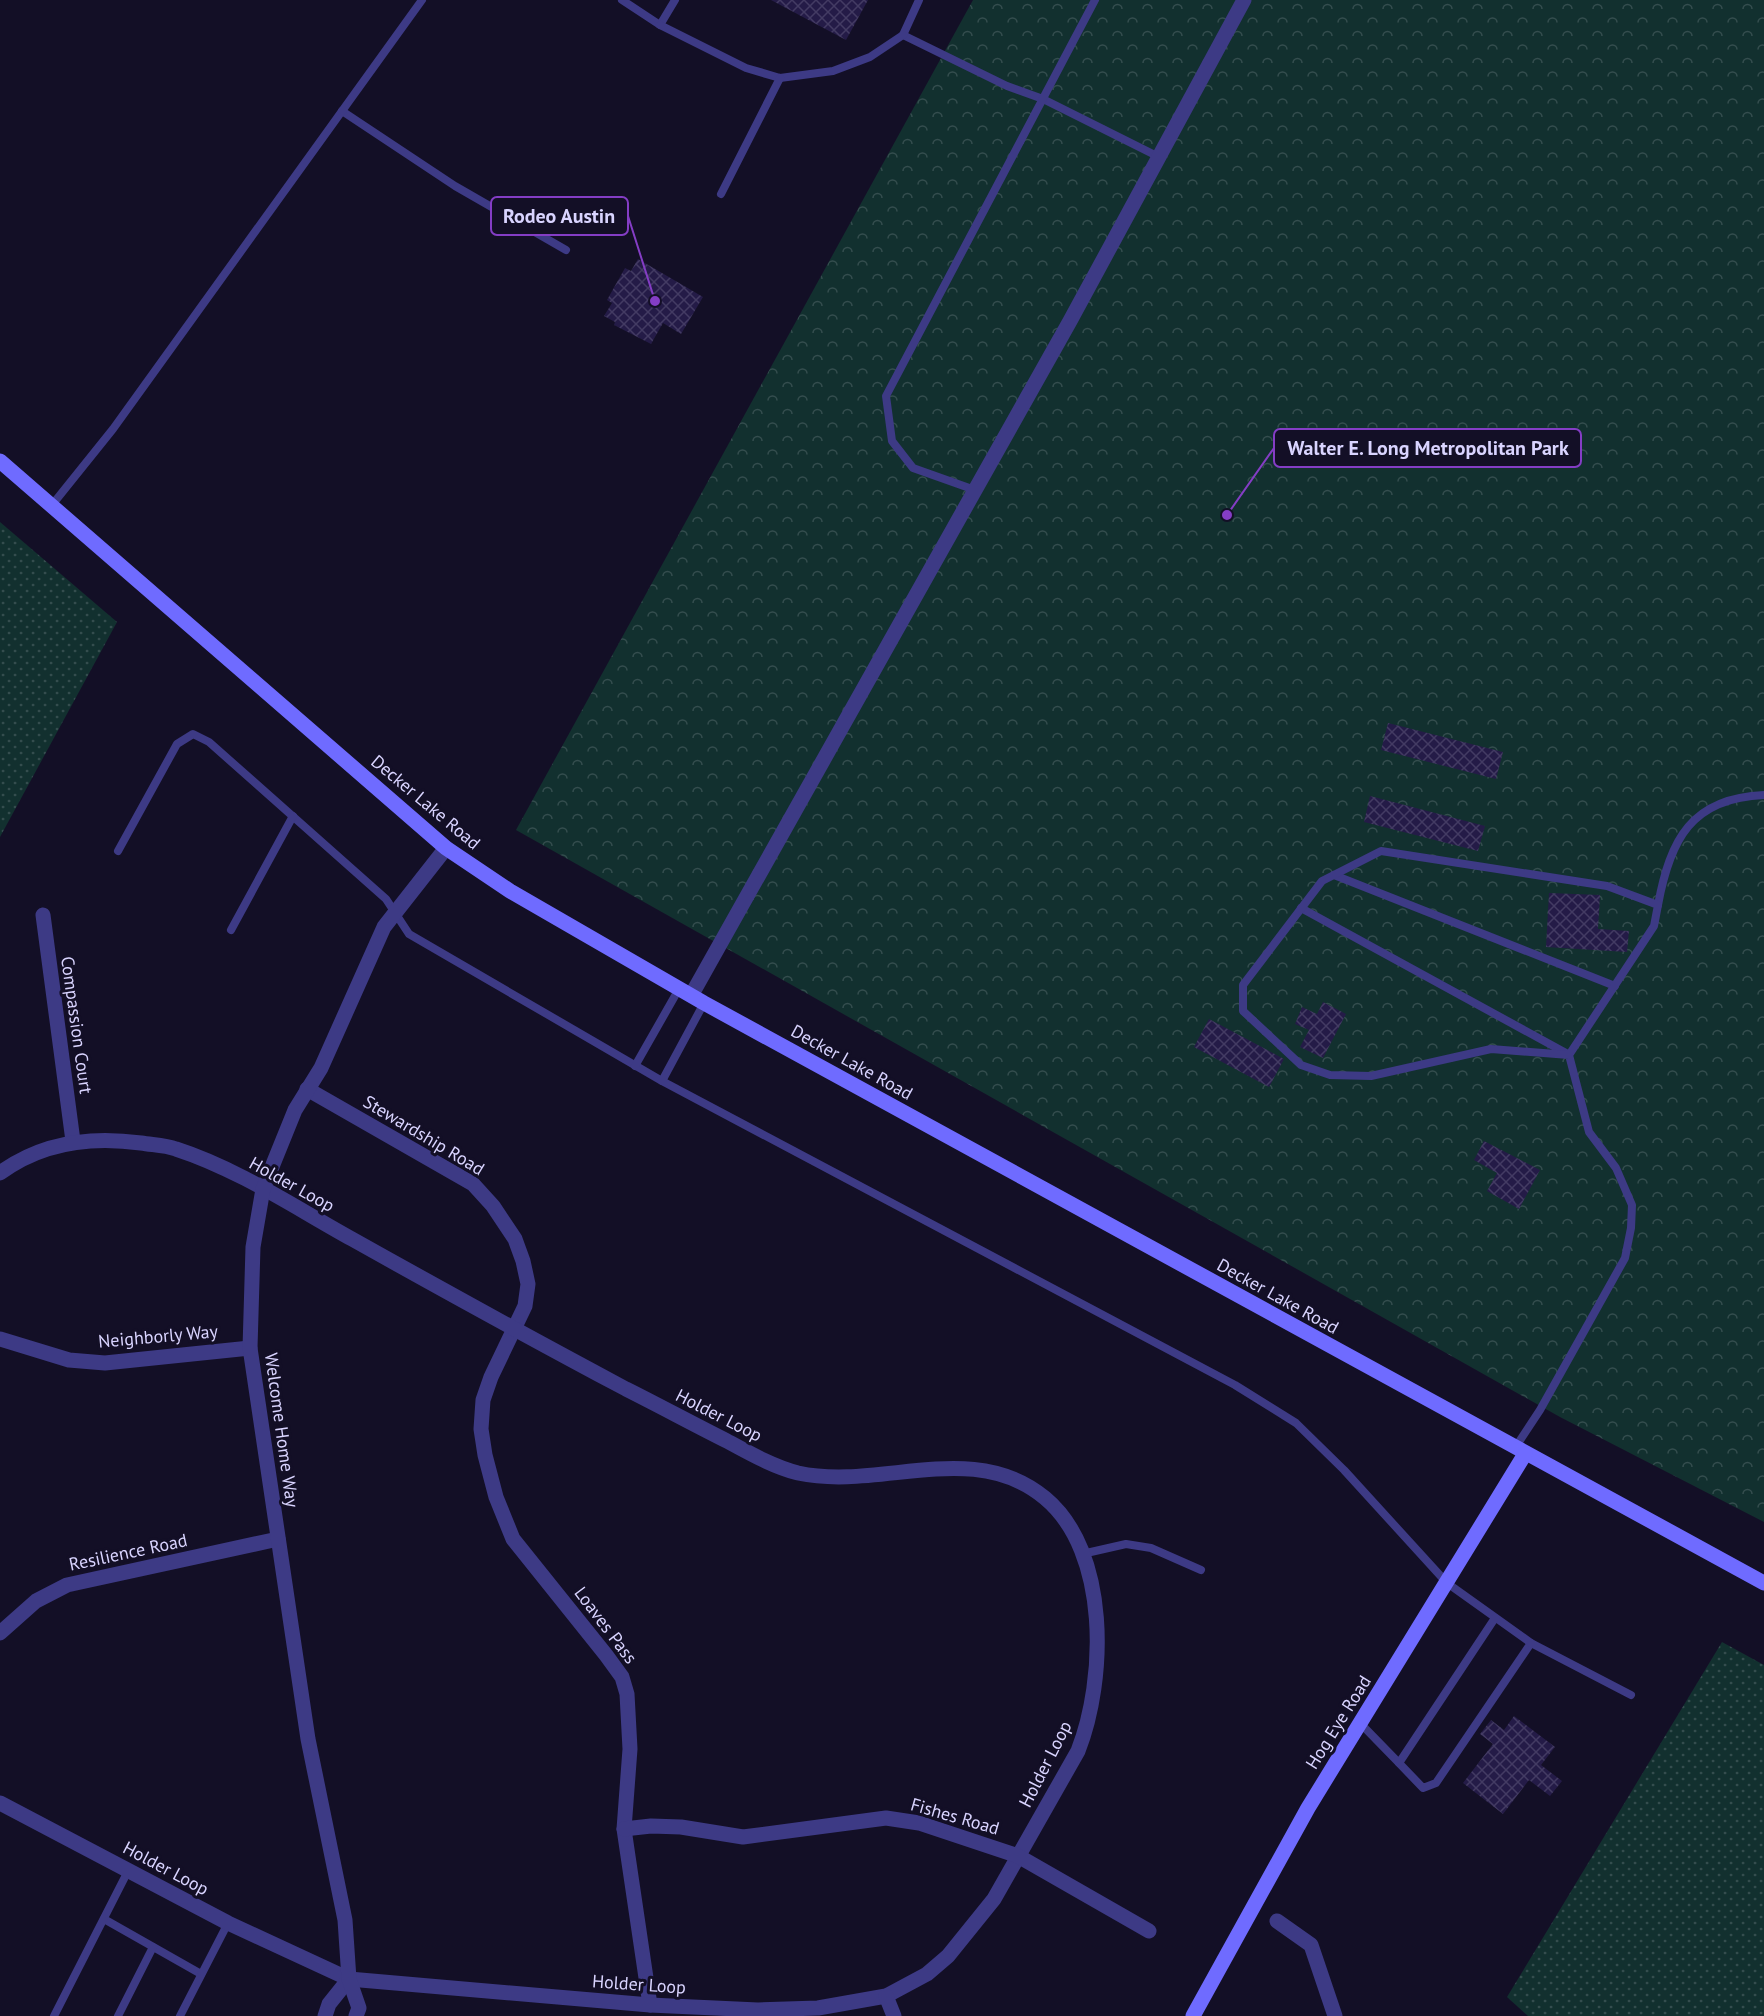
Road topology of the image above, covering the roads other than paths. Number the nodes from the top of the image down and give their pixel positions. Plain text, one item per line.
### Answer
1 (422, 0) edge
2 (622, 0) edge
3 (675, 0) edge
4 (919, 0) edge
5 (1095, 0) edge
6 (1244, 0) edge
7 (660, 25) junction
8 (903, 35) junction
9 (780, 78) junction
10 (1043, 99) junction
11 (342, 111) junction
12 (1159, 157) junction
13 (721, 194) dead end
14 (566, 250) dead end
15 (0, 460) edge
16 (975, 490) junction
17 (52, 505) junction
18 (1764, 795) edge
19 (292, 816) junction
20 (446, 848) junction
21 (118, 851) dead end
22 (1334, 875) junction
23 (1658, 905) junction
24 (1301, 908) junction
25 (395, 913) junction
26 (43, 915) dead end
27 (231, 930) dead end
28 (1615, 986) junction
29 (692, 995) junction
30 (1569, 1055) junction
31 (635, 1066) junction
32 (662, 1081) junction
33 (307, 1089) junction
34 (73, 1141) junction
35 (0, 1173) edge
36 (263, 1189) junction
37 (513, 1330) junction
38 (0, 1339) edge
39 (250, 1348) junction
40 (1520, 1451) junction
41 (278, 1539) junction
42 (1082, 1554) junction
43 (1201, 1570) dead end
44 (1447, 1583) junction
45 (1764, 1583) edge
46 (1495, 1618) junction
47 (0, 1633) edge
48 (1531, 1643) junction
49 (1631, 1695) dead end
50 (1360, 1724) junction
51 (1399, 1763) junction
52 (0, 1803) edge
53 (624, 1829) junction
54 (1018, 1856) junction
55 (128, 1871) junction
56 (104, 1919) junction
57 (1277, 1921) dead end
58 (228, 1923) junction
59 (1149, 1931) dead end
60 (153, 1947) junction
61 (201, 1974) junction
62 (349, 1979) junction
63 (886, 1996) junction
64 (650, 2005) junction
65 (54, 2016) edge
66 (118, 2016) edge
67 (180, 2016) edge
68 (325, 2016) edge
69 (356, 2016) edge
70 (894, 2016) edge
71 (1193, 2016) edge
72 (1335, 2016) edge

1 - 11 lane
2 - 7 lane
3 - 7 lane
4 - 8 lane
5 - 10 lane
6 - 12 street
7 - 9 lane
8 - 9 lane
8 - 10 lane
9 - 13 lane
10 - 12 lane
10 - 16 lane
11 - 14 lane
11 - 17 lane
12 - 16 street
15 - 17 main road, Decker Lake Road
16 - 29 street
17 - 20 main road, Decker Lake Road
18 - 23 lane
19 - 21 lane
19 - 25 lane
19 - 27 lane
20 - 25 street, Welcome Home Way
20 - 29 main road, Decker Lake Road
22 - 23 lane
22 - 24 lane
22 - 28 lane
23 - 28 lane
24 - 30 lane
24 - 30 lane
25 - 31 lane
25 - 33 street, Welcome Home Way
26 - 34 street, Compassion Court
28 - 30 lane
29 - 31 lane
29 - 32 lane
29 - 40 main road, Decker Lake Road
30 - 40 lane
31 - 32 lane
32 - 44 lane
33 - 36 street, Welcome Home Way
33 - 37 street, Stewardship Road
34 - 35 street, Holder Loop
34 - 36 street, Holder Loop
36 - 37 street, Holder Loop
36 - 39 street, Welcome Home Way
37 - 42 street, Holder Loop
37 - 53 street, Loaves Pass
38 - 39 street, Neighborly Way
39 - 41 street, Welcome Home Way
40 - 44 main road, Hog Eye Road
40 - 45 main road, Decker Lake Road
41 - 47 street, Resilience Road
41 - 62 street, Welcome Home Way
42 - 43 lane
42 - 54 street, Holder Loop
44 - 46 lane
44 - 50 main road, Hog Eye Road
46 - 48 lane
46 - 51 lane
48 - 49 lane
48 - 51 lane
50 - 51 lane
50 - 71 main road, Hog Eye Road
52 - 55 street, Holder Loop
53 - 54 street, Fishes Road
53 - 64 street, Loaves Pass
54 - 59 street, Fishes Road
54 - 63 street, Holder Loop
55 - 56 lane
55 - 58 street, Holder Loop
56 - 60 lane
56 - 65 lane
57 - 72 street
58 - 61 lane
58 - 62 street, Holder Loop
60 - 61 lane
60 - 66 lane
61 - 67 lane
62 - 64 street, Holder Loop
62 - 68 street
62 - 69 street, Welcome Home Way
63 - 64 street, Holder Loop
63 - 70 street

